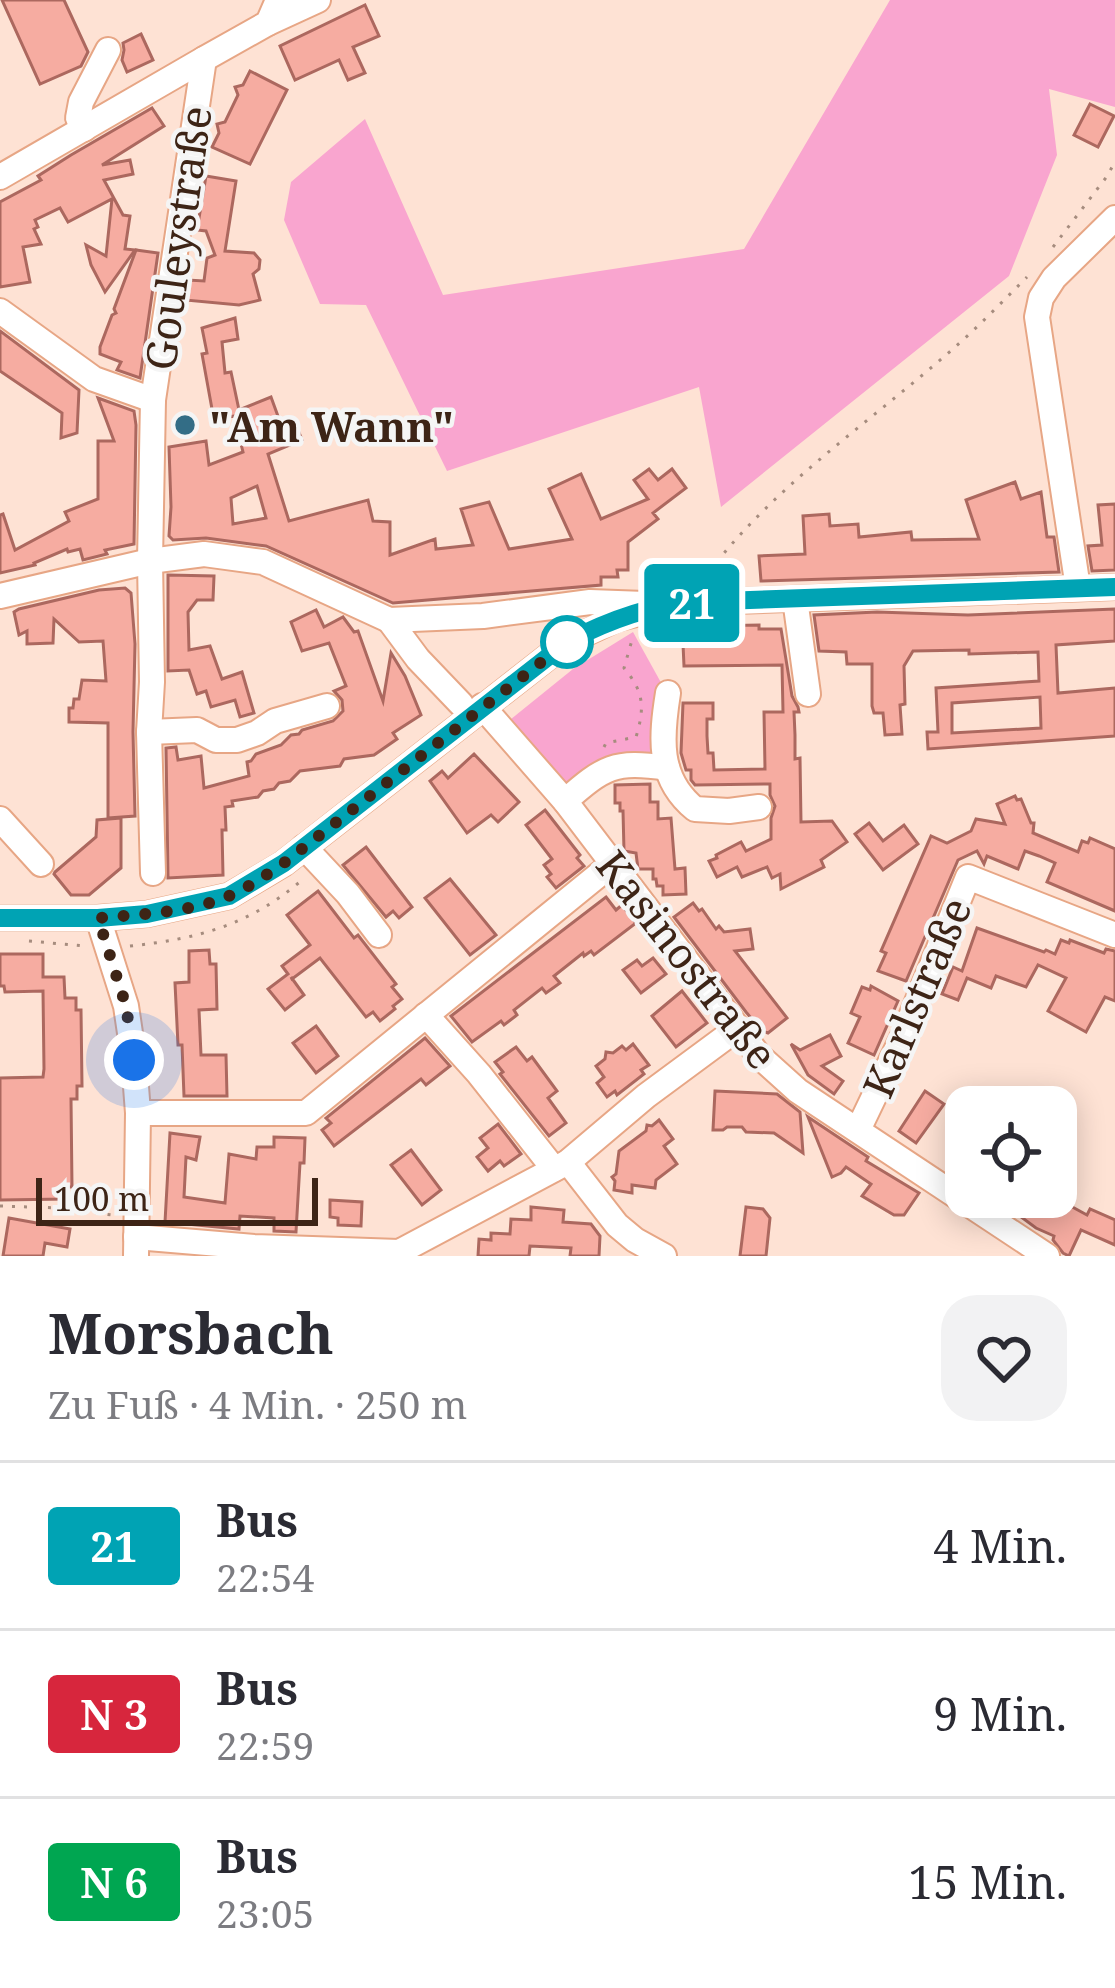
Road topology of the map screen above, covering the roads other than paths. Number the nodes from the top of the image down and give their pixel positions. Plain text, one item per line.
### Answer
1 (318, 0) edge
2 (273, 12) edge
3 (108, 50) dead end
4 (204, 59) junction
5 (84, 129) junction
6 (0, 177) edge
7 (1115, 218) edge
8 (0, 311) edge
9 (153, 400) junction
10 (150, 561) junction
11 (1115, 586) edge
12 (1078, 588) junction
13 (0, 596) edge
14 (795, 598) junction
15 (662, 606) junction
16 (380, 614) junction
17 (668, 693) dead end
18 (808, 694) dead end
19 (471, 705) junction
20 (327, 706) dead end
21 (148, 732) junction
22 (667, 768) junction
23 (565, 800) junction
24 (759, 807) dead end
25 (0, 818) edge
26 (304, 847) junction
27 (40, 864) dead end
28 (612, 864) junction
29 (153, 873) dead end
30 (0, 917) edge
31 (98, 918) junction
32 (380, 935) dead end
33 (1115, 935) edge
34 (426, 1016) junction
35 (738, 1028) junction
36 (139, 1113) junction
37 (858, 1130) junction
38 (561, 1165) junction
39 (136, 1238) edge
40 (1030, 1252) edge
41 (383, 1255) edge
42 (664, 1255) edge
43 (676, 1256) edge

1 - 2 street, Gouleystraße
2 - 4 street, Gouleystraße
3 - 5 street
4 - 5 street
4 - 9 street, Gouleystraße
5 - 6 street
7 - 12 street
8 - 9 street
9 - 10 street, Gouleystraße
10 - 13 street
10 - 16 street
10 - 21 street, Gouleystraße
11 - 12 street
12 - 14 street
14 - 15 street
14 - 18 street
15 - 16 street
15 - 19 street
16 - 19 street, Kasinostraße
17 - 22 street
19 - 23 street, Kasinostraße
19 - 26 street
20 - 21 street
21 - 29 street, Gouleystraße
22 - 23 street
22 - 24 street
23 - 28 street, Kasinostraße
25 - 27 street
26 - 31 street
26 - 32 street
28 - 34 street
28 - 35 street, Kasinostraße
30 - 31 street
31 - 36 street
33 - 37 street, Karlstraße
34 - 36 street
34 - 38 street
35 - 37 street, Kasinostraße
35 - 38 street
36 - 39 street
37 - 40 street, Kasinostraße
38 - 41 street
38 - 42 street
39 - 41 street
42 - 43 street

